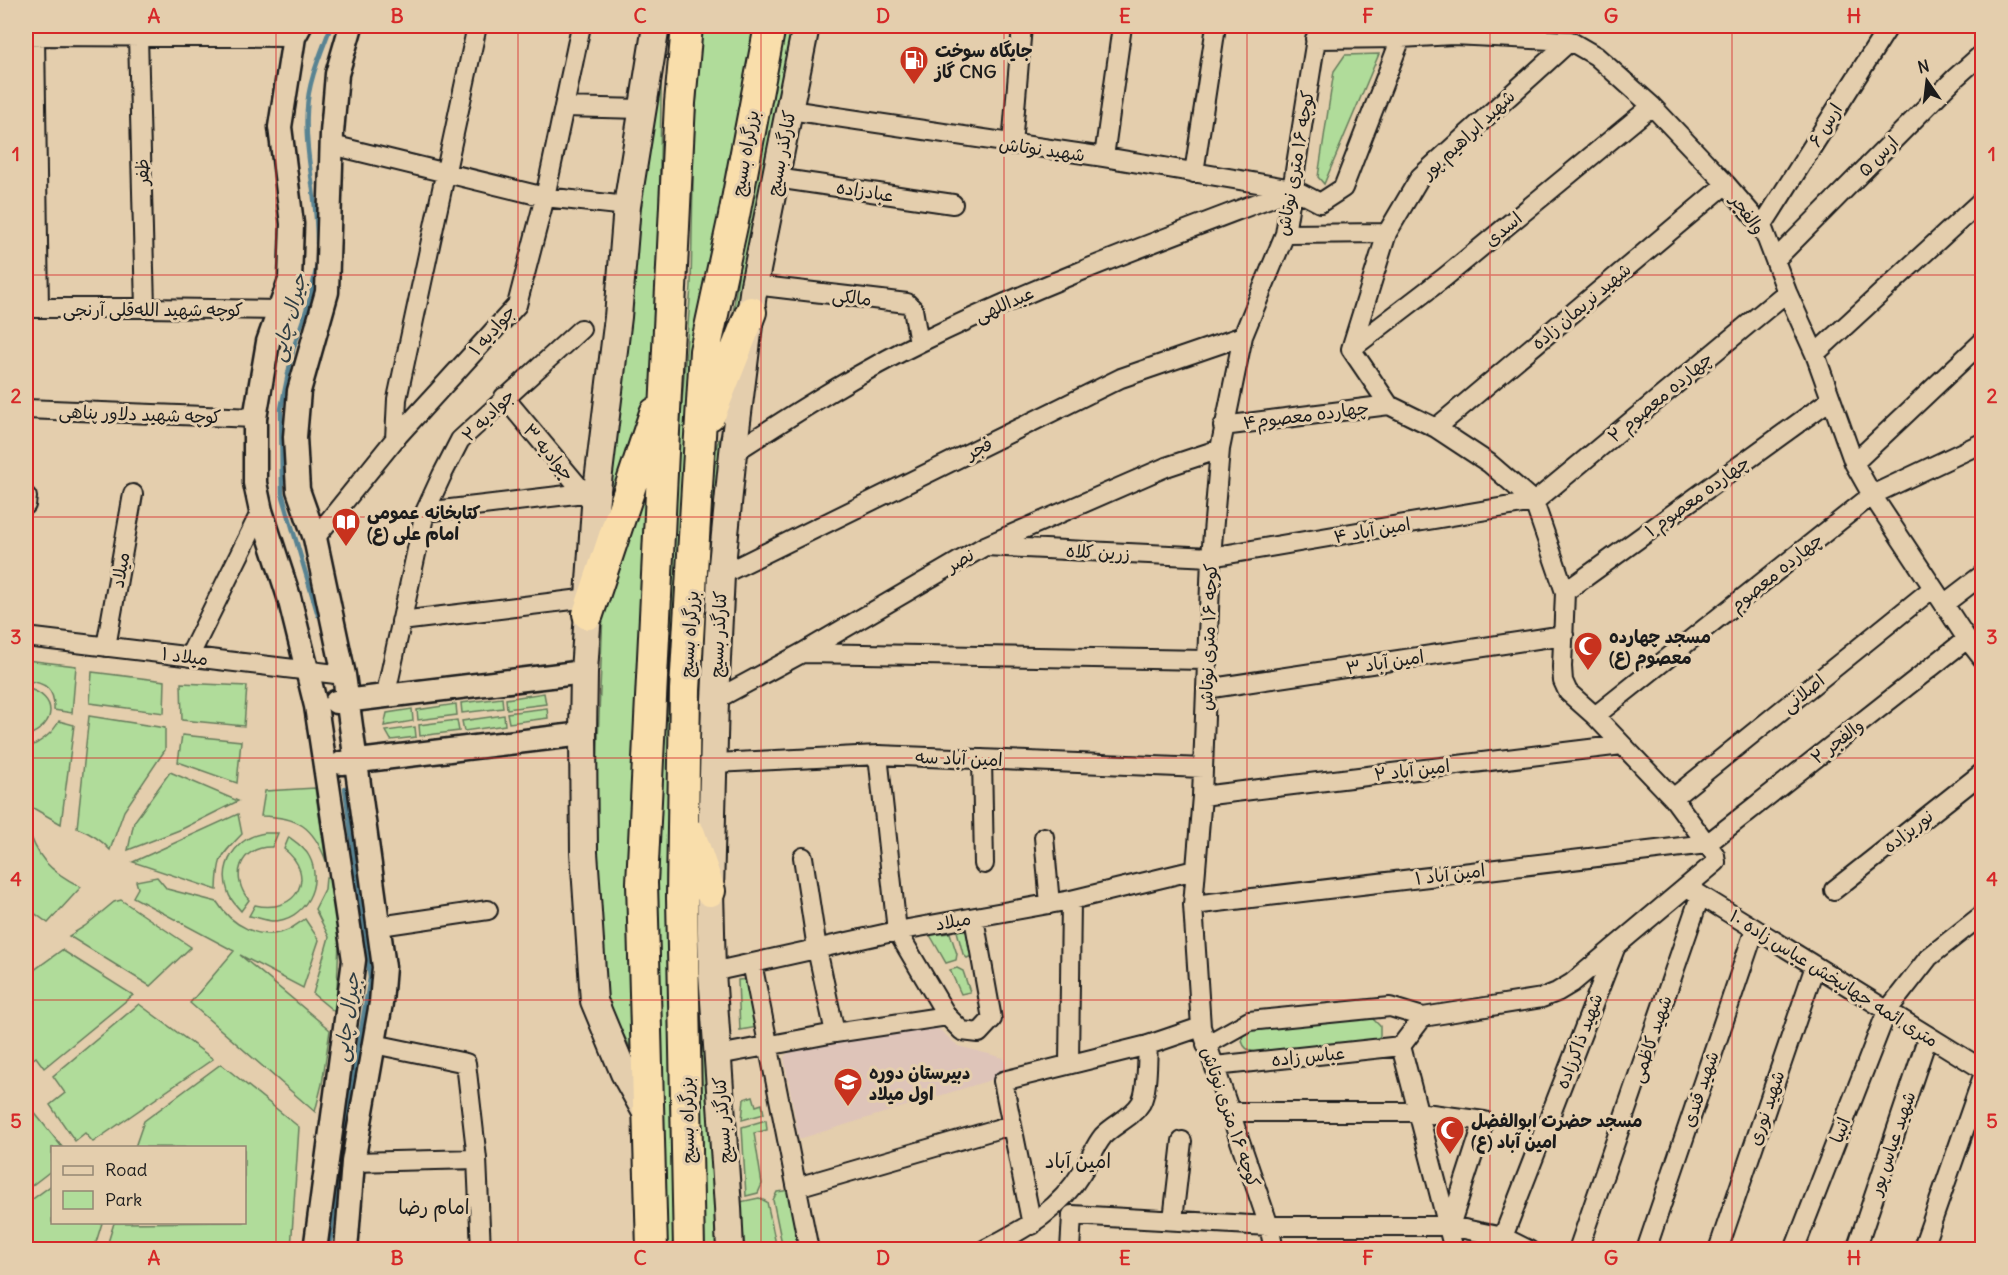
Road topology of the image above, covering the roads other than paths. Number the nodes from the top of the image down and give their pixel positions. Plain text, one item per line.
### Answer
1 (351, 26) edge
2 (477, 26) edge
3 (581, 26) edge
4 (656, 26) edge
5 (687, 26) edge
6 (770, 26) edge
7 (806, 26) edge
8 (1022, 26) edge
9 (1122, 26) edge
10 (1215, 26) edge
11 (1889, 26) edge
12 (295, 29) edge
13 (1455, 30) edge
14 (1316, 32) edge
15 (30, 36) edge
16 (138, 36) junction
17 (1401, 38) junction
18 (1570, 41) junction
19 (1983, 54) edge
20 (1652, 106) junction
21 (564, 107) junction
22 (641, 109) junction
23 (790, 110) junction
24 (332, 145) junction
25 (1012, 145) junction
26 (1104, 157) junction
27 (1194, 173) junction
28 (444, 174) junction
29 (777, 178) junction
30 (1726, 184) junction
31 (1293, 189) junction
32 (545, 197) junction
33 (1983, 201) edge
34 (953, 204) dead end
35 (627, 206) junction
36 (1762, 226) junction
37 (1387, 233) junction
38 (1285, 234) junction
39 (1775, 260) junction
40 (1787, 292) junction
41 (753, 299) junction
42 (32, 308) edge
43 (145, 308) junction
44 (280, 310) junction
45 (581, 329) dead end
46 (1243, 336) junction
47 (1983, 342) edge
48 (919, 343) junction
49 (1351, 349) junction
50 (1815, 354) junction
51 (667, 376) junction
52 (504, 397) junction
53 (1830, 400) junction
54 (1389, 405) junction
55 (26, 409) edge
56 (255, 418) junction
57 (1223, 426) junction
58 (1436, 428) junction
59 (701, 437) junction
60 (395, 439) junction
61 (1983, 443) edge
62 (1220, 449) junction
63 (733, 453) junction
64 (1854, 463) junction
65 (133, 494) dead end
66 (1872, 495) junction
67 (589, 499) junction
68 (1534, 502) junction
69 (261, 511) junction
70 (425, 512) junction
71 (315, 538) junction
72 (985, 546) junction
73 (1211, 557) junction
74 (721, 575) junction
75 (1983, 575) edge
76 (1933, 588) junction
77 (1564, 592) junction
78 (1944, 604) junction
79 (589, 606) junction
80 (402, 621) junction
81 (1564, 635) junction
82 (26, 637) edge
83 (1967, 639) junction
84 (106, 647) junction
85 (802, 653) junction
86 (189, 657) junction
87 (1983, 658) edge
88 (1206, 660) junction
89 (308, 672) junction
90 (584, 672) junction
91 (344, 675) junction
92 (1206, 689) junction
93 (385, 698) junction
94 (348, 700) junction
95 (715, 700) junction
96 (316, 706) junction
97 (1595, 716) junction
98 (583, 734) junction
99 (1622, 745) junction
100 (878, 755) junction
101 (391, 758) junction
102 (982, 759) junction
103 (356, 761) junction
104 (715, 763) junction
105 (326, 766) junction
106 (1203, 768) junction
107 (1983, 772) edge
108 (1202, 796) junction
109 (1673, 798) junction
110 (685, 819) junction
111 (1044, 837) dead end
112 (1707, 844) junction
113 (803, 857) dead end
114 (984, 864) dead end
115 (1195, 870) junction
116 (1834, 890) dead end
117 (710, 891) junction
118 (1693, 891) junction
119 (1071, 900) junction
120 (1050, 904) junction
121 (1193, 905) junction
122 (488, 910) dead end
123 (1983, 915) edge
124 (974, 918) junction
125 (380, 926) junction
126 (1755, 929) junction
127 (897, 931) junction
128 (1616, 945) junction
129 (817, 948) junction
130 (752, 963) junction
131 (1815, 966) junction
132 (712, 972) junction
133 (1887, 1011) junction
134 (947, 1016) junction
135 (1423, 1017) junction
136 (1201, 1027) junction
137 (835, 1033) junction
138 (1928, 1036) junction
139 (374, 1044) junction
140 (768, 1045) junction
141 (1148, 1045) junction
142 (1206, 1045) junction
143 (1401, 1046) junction
144 (718, 1055) junction
145 (1069, 1064) junction
146 (1215, 1066) junction
147 (1983, 1069) edge
148 (1983, 1078) edge
149 (1417, 1112) junction
150 (1231, 1113) junction
151 (649, 1118) junction
152 (1011, 1125) junction
153 (1182, 1141) dead end
154 (477, 1159) junction
155 (353, 1162) junction
156 (797, 1187) junction
157 (1173, 1220) junction
158 (1032, 1225) junction
159 (1269, 1226) junction
160 (1450, 1226) junction
161 (1503, 1237) junction
162 (315, 1250) edge
163 (346, 1250) edge
164 (481, 1250) edge
165 (652, 1250) edge
166 (689, 1250) edge
167 (730, 1250) edge
168 (809, 1250) edge
169 (984, 1250) edge
170 (1070, 1250) edge
171 (1274, 1250) edge
172 (1455, 1250) edge
173 (1529, 1250) edge
174 (1578, 1250) edge
175 (1646, 1250) edge
176 (1718, 1250) edge
177 (1794, 1250) edge
178 (1856, 1250) edge
179 (1922, 1250) edge

1 - 24 street
2 - 28 street
3 - 21 street, جوادیه ۱
4 - 22 main road
5 - 51 highway, بزرگراه بسیج
6 - 59 highway, بزرگراه بسیج
7 - 23 main road, کنارگذر بسیج
8 - 25 street
9 - 26 street
10 - 27 street
11 - 36 street, ارس ۶
12 - 16 street
12 - 44 street
13 - 17 street, والفجر
13 - 18 street, والفجر
14 - 17 street, والفجر
14 - 31 street, کوچه ۱۶ متری نوتاش
15 - 16 street
15 - 42 street
16 - 43 street, ظفر
17 - 31 street, شهید نوتاش
18 - 20 street, والفجر
18 - 37 street, شهید ابراهیم پور
19 - 39 street, ارس ۵
20 - 30 street, والفجر
20 - 49 street, اسدی
21 - 22 street
21 - 32 street, جوادیه ۱
22 - 35 main road
23 - 25 street, شهید نوتاش
23 - 29 main road, کنارگذر بسیج
24 - 28 street
24 - 71 street
25 - 26 street, شهید نوتاش
26 - 27 street, شهید نوتاش
27 - 31 street, شهید نوتاش
28 - 32 street
28 - 60 street
29 - 34 street, عبادزاده
29 - 41 main road, کنارگذر بسیج
30 - 36 street, والفجر
30 - 58 street, شهید نریمان زاده
31 - 38 street, کوچه ۱۶ متری نوتاش
31 - 48 street, عبداللهی
32 - 35 street
32 - 60 street, جوادیه ۱
33 - 50 street
35 - 67 main road
36 - 39 street, والفجر
37 - 38 street
37 - 49 street, شهید ابراهیم پور
38 - 46 street, کوچه ۱۶ متری نوتاش
39 - 40 street, والفجر
40 - 50 street, والفجر
40 - 68 street, چهارده معصوم ۲
41 - 48 street, مالکی
41 - 59 highway
41 - 63 main road, کنارگذر بسیج
42 - 43 street, کوچه شهید الله‌قلی آرنجی
43 - 44 street, کوچه شهید الله‌قلی آرنجی
44 - 56 street
45 - 52 street, جوادیه ۲
46 - 57 street, کوچه ۱۶ متری نوتاش
46 - 74 street, فجر
47 - 64 street
48 - 63 street, عبداللهی
49 - 54 street
50 - 53 street, والفجر
51 - 79 highway
51 - 151 highway, بزرگراه بسیج
52 - 67 street, جوادیه ۳
52 - 70 street, جوادیه ۲
53 - 64 street, والفجر
53 - 77 street, چهارده معصوم ۱
54 - 57 street, چهارده معصوم۴
54 - 58 street
55 - 56 street, کوچه شهید دلاور پناهی
56 - 69 street
57 - 62 street, کوچه ۱۶ متری نوتاش
58 - 68 street
59 - 110 highway, بزرگراه بسیج
60 - 71 street, جوادیه ۱
61 - 66 street, چهارده معصوم
62 - 72 street, نصر
62 - 73 street, کوچه ۱۶ متری نوتاش
63 - 74 main road, کنارگذر بسیج
64 - 66 street, والفجر
65 - 84 street, میلاد
66 - 76 street, والفجر
66 - 97 street, چهارده معصوم
67 - 70 street
67 - 79 main road
68 - 73 street, ۴ امین آباد
68 - 77 street
69 - 86 street
69 - 89 street
70 - 80 street, جوادیه ۲
71 - 91 street
72 - 73 street, زرین کلاه
72 - 85 street, نصر
73 - 88 street, کوچه ۱۶ متری نوتاش
74 - 95 main road, کنارگذر بسیج
75 - 78 street
76 - 78 street, والفجر
76 - 109 street, اصلانی
77 - 81 street
78 - 83 street, والفجر
79 - 80 street
79 - 90 main road
80 - 93 street, جوادیه ۲
81 - 92 street, ۳ امین آباد
81 - 97 street
82 - 84 street, میلاد ۱
83 - 87 street, والفجر
83 - 112 street, والفجر ۲
84 - 86 street, میلاد ۱
85 - 88 street
85 - 95 street, نصر
86 - 89 street, میلاد ۱
88 - 92 street, کوچه ۱۶ متری نوتاش
89 - 91 street, میلاد ۱
89 - 96 street
90 - 93 street
90 - 98 main road
91 - 94 street
92 - 106 street, کوچه ۱۶ متری نوتاش
93 - 94 street
93 - 101 street
94 - 96 street
94 - 103 street
95 - 104 main road, کنارگذر بسیج
96 - 105 street
97 - 99 street
98 - 101 street
98 - 151 main road
99 - 108 street, ۲ امین آباد
99 - 109 street
100 - 102 street, امین آباد سه
100 - 104 street, امین آباد سه
100 - 127 street
101 - 103 street
102 - 106 street, امین آباد سه
102 - 114 street
103 - 105 street
103 - 125 street
104 - 117 main road, کنارگذر بسیج
105 - 162 street
106 - 108 street, کوچه ۱۶ متری نوتاش
107 - 116 street, نوریزاده
108 - 115 street, کوچه ۱۶ متری نوتاش
109 - 112 street
110 - 117 highway
110 - 166 highway, بزرگراه بسیج
111 - 120 street
112 - 118 street
112 - 121 street, ۱ امین آباد
113 - 129 street
115 - 119 street, میلاد
115 - 121 street, کوچه ۱۶ متری نوتاش
117 - 132 main road, کنارگذر بسیج
118 - 126 street, ۱۰ متری ائمه جهانبخش عباس زاده
118 - 128 street
118 - 174 street, شهید کاظمی
119 - 120 street, میلاد
119 - 145 street
120 - 124 street, میلاد
121 - 136 street, کوچه ۱۶ متری نوتاش
122 - 125 street
123 - 133 street, انبیا
124 - 127 street, میلاد
124 - 134 street
125 - 139 street
126 - 131 street, ۱۰ متری ائمه جهانبخش عباس زاده
126 - 175 street, شهید قندی
127 - 129 street, میلاد
127 - 134 street
128 - 135 street
128 - 161 street, شهید ذاکرزاده
129 - 130 street, میلاد
129 - 137 street
130 - 132 street, میلاد
130 - 140 street
131 - 133 street, ۱۰ متری ائمه جهانبخش عباس زاده
131 - 176 street, شهید نوری
132 - 144 main road, کنارگذر بسیج
133 - 138 street, ۱۰ متری ائمه جهانبخش عباس زاده
133 - 177 street, انبیا
134 - 137 street
135 - 142 street
135 - 143 street
136 - 141 street
136 - 142 street, کوچه ۱۶ متری نوتاش
137 - 140 street
138 - 147 street, ۱۰ متری ائمه جهانبخش عباس زاده
138 - 178 street, شهید عباس پور
139 - 154 street
139 - 155 street
140 - 144 street
140 - 156 street
141 - 145 street
141 - 158 street
142 - 146 street, کوچه ۱۶ متری نوتاش
143 - 146 street, عباس زاده
143 - 149 street
144 - 167 main road, کنارگذر بسیج
145 - 152 street
146 - 150 street, کوچه ۱۶ متری نوتاش
148 - 179 street
149 - 150 street
149 - 160 street
149 - 160 street
150 - 159 street, کوچه ۱۶ متری نوتاش
151 - 165 highway, بزرگراه بسیج
152 - 156 street
152 - 158 street
153 - 157 street
154 - 155 street
154 - 164 street
155 - 163 street
156 - 168 street
157 - 159 street
157 - 170 street
158 - 169 street
159 - 160 street
159 - 171 street, کوچه ۱۶ متری نوتاش
160 - 161 street
160 - 172 street
161 - 173 street

